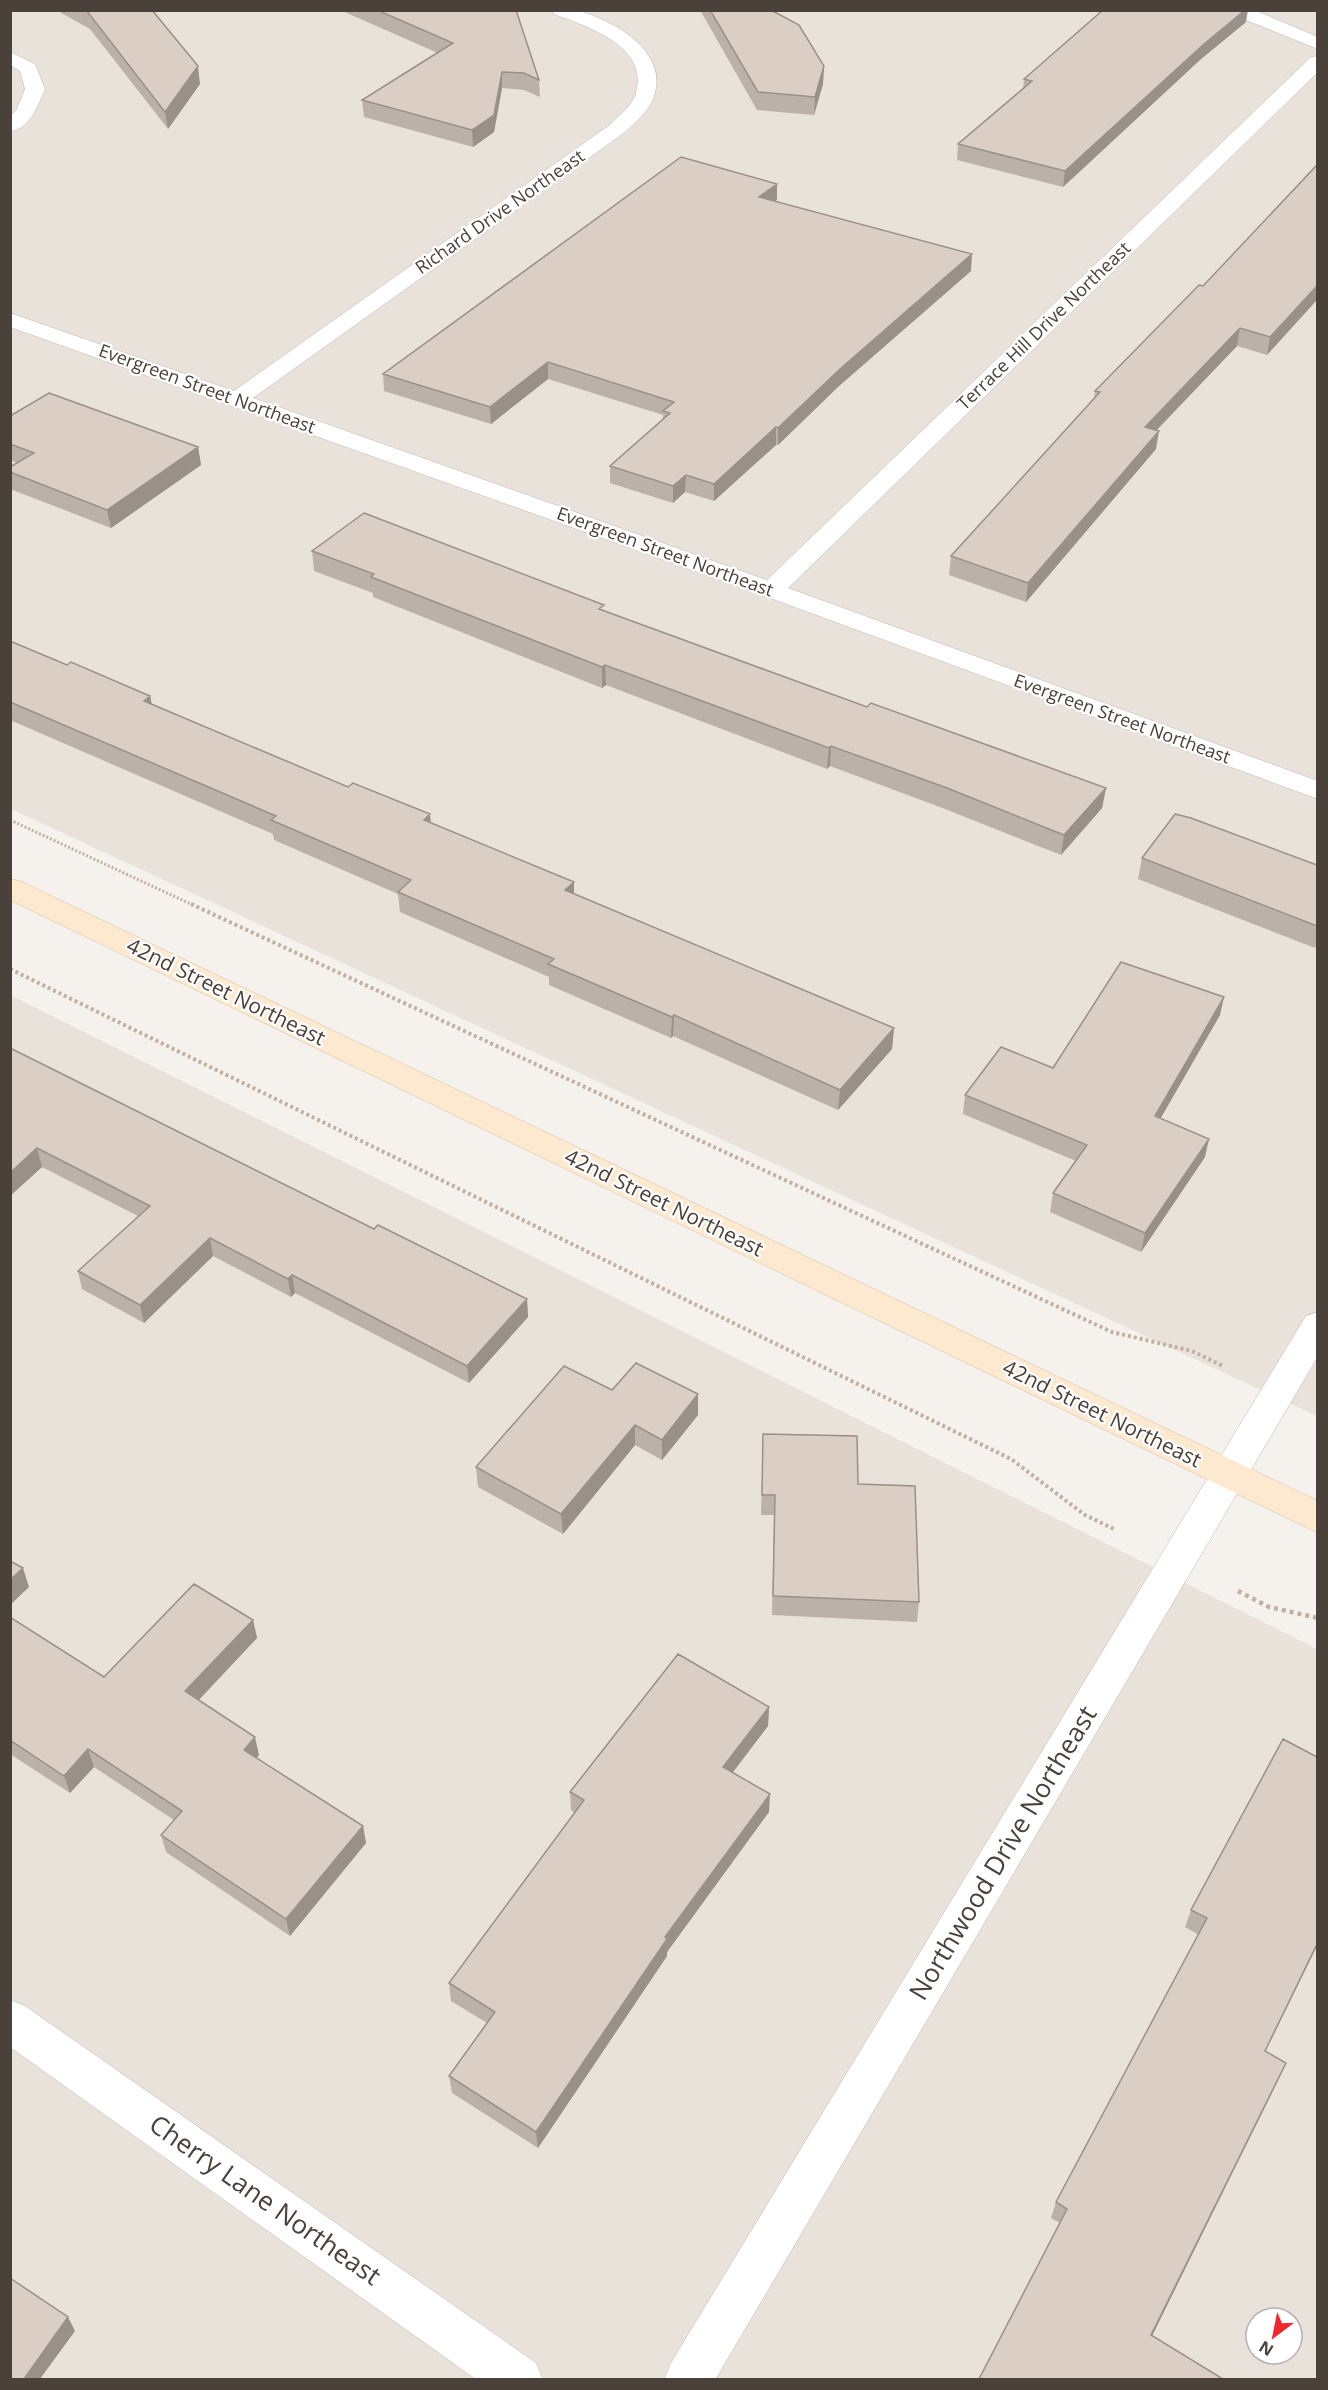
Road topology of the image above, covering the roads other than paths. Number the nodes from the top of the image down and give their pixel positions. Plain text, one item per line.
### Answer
1 (560, 10) edge
2 (1238, 10) edge
3 (1317, 44) edge
4 (10, 57) edge
5 (1317, 61) edge
6 (10, 126) edge
7 (10, 319) edge
8 (237, 399) junction
9 (771, 590) junction
10 (1317, 791) edge
11 (10, 888) edge
12 (1317, 1326) edge
13 (1230, 1476) junction
14 (1317, 1518) edge
15 (10, 2020) edge
16 (519, 2379) edge
17 (688, 2379) edge

1 - 8 street, Richard Drive Northeast
2 - 3 street
4 - 6 street
5 - 9 street, Terrace Hill Drive Northeast
7 - 8 street, Evergreen Street Northeast
8 - 9 street, Evergreen Street Northeast
9 - 10 street, Evergreen Street Northeast
11 - 13 main road, 42nd Street Northeast
12 - 13 street, Northwood Drive Northeast
13 - 14 main road, 42nd Street Northeast
13 - 17 street, Northwood Drive Northeast
15 - 16 street, Cherry Lane Northeast

